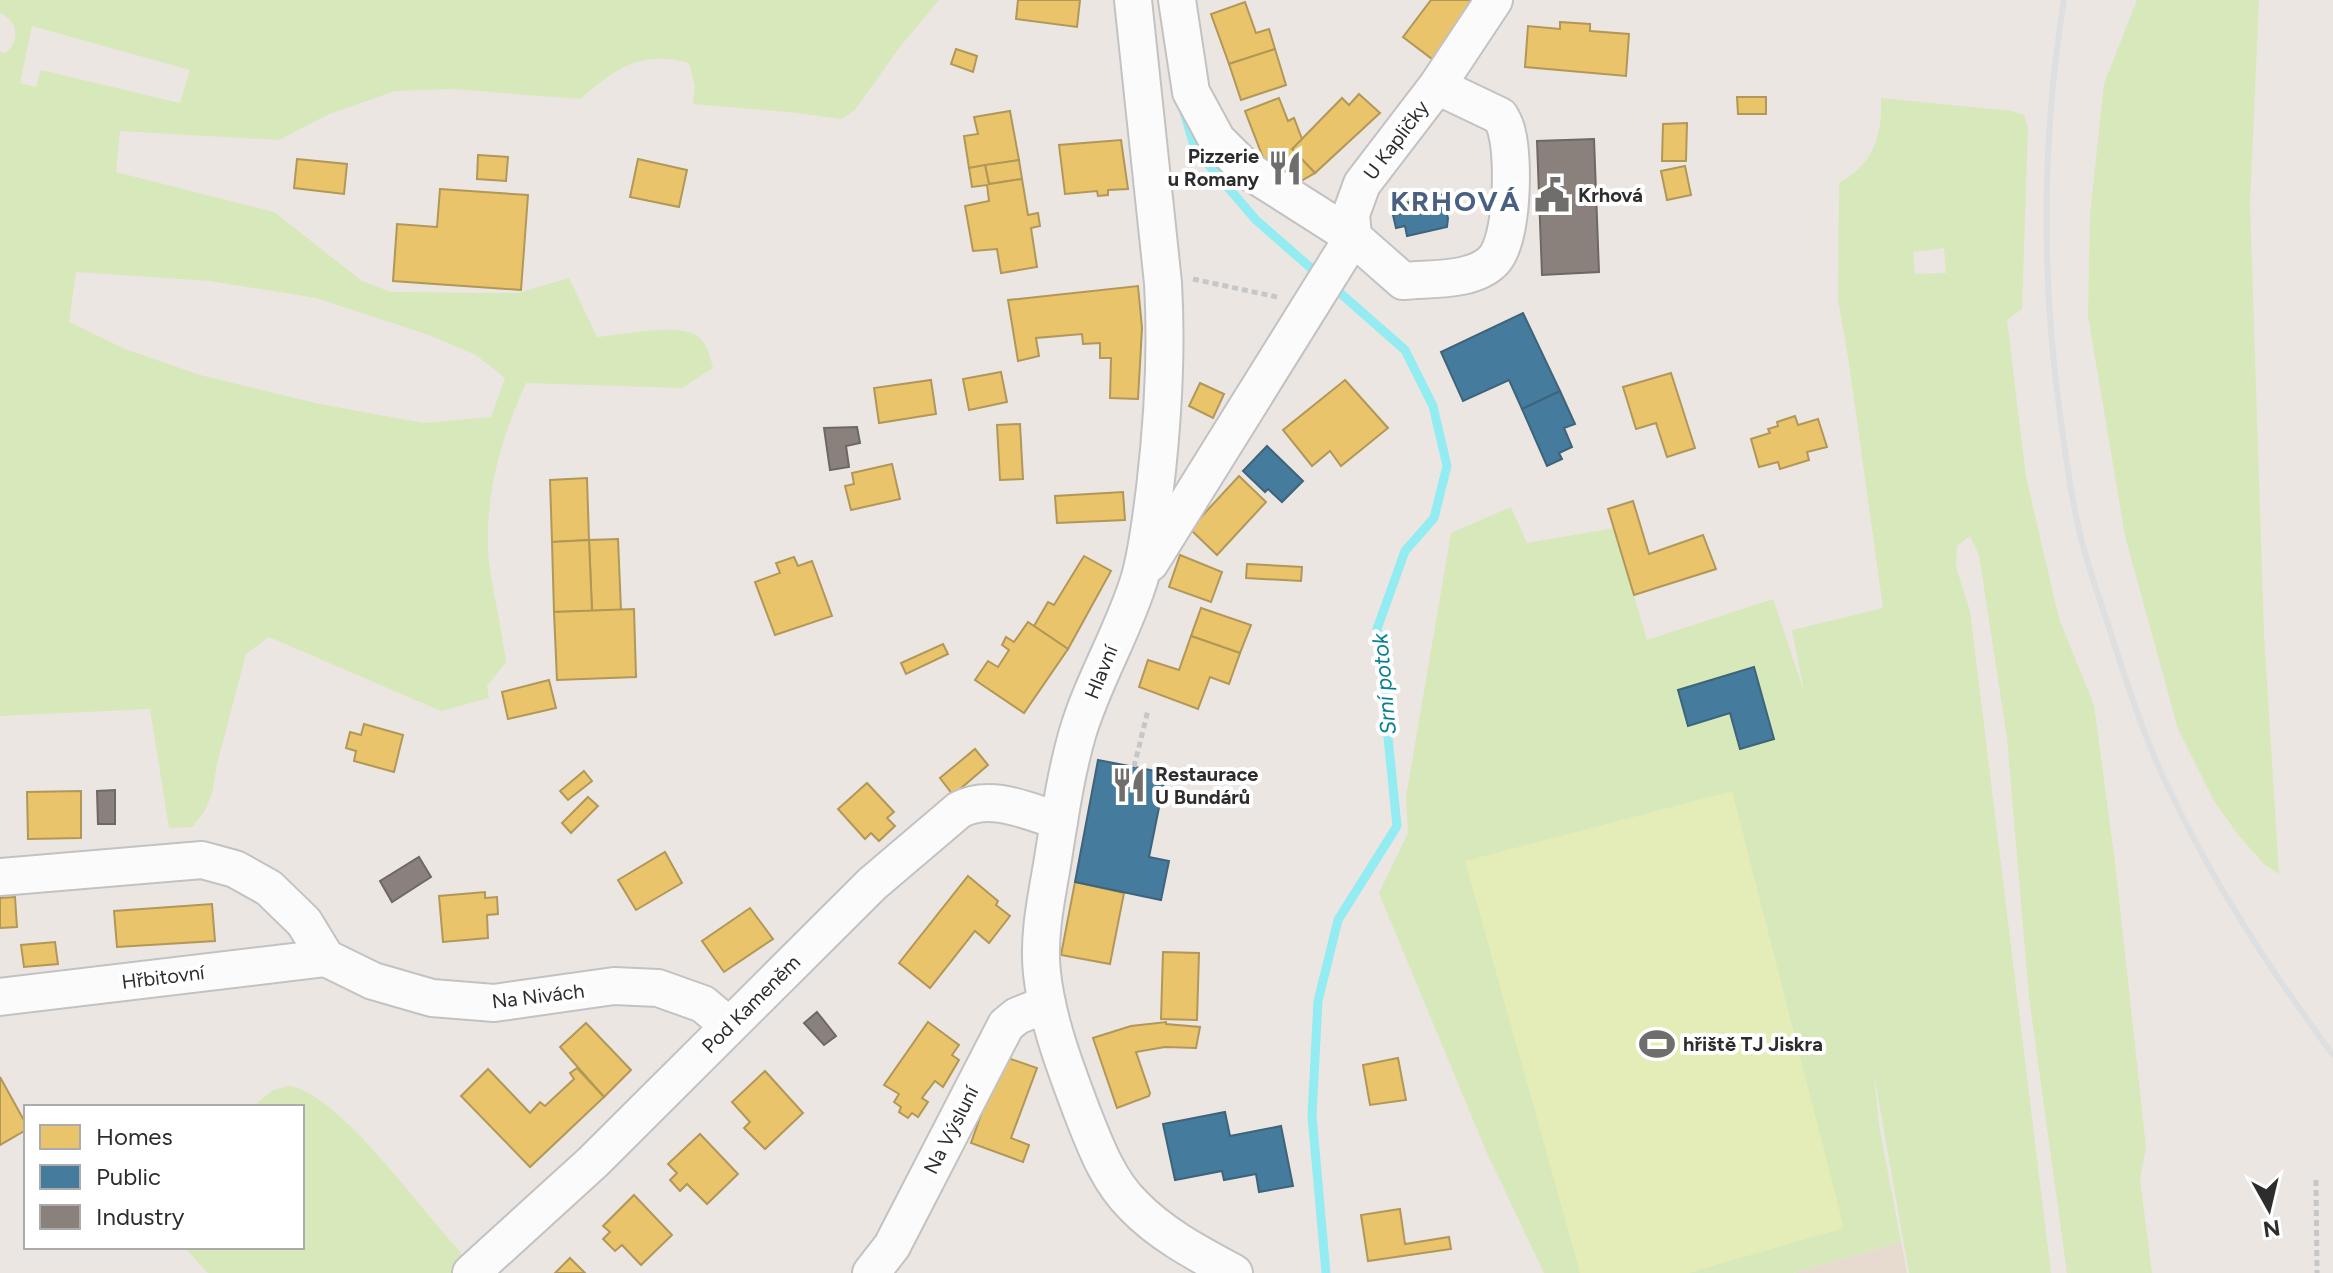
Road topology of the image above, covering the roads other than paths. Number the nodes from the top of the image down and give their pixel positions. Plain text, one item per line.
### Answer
1 (1133, 0) edge
2 (1177, 0) edge
3 (1494, 0) edge
4 (1437, 86) junction
5 (1346, 250) junction
6 (1139, 579) junction
7 (1059, 821) junction
8 (0, 877) edge
9 (326, 958) junction
10 (0, 997) edge
11 (1047, 1004) junction
12 (729, 1026) junction
13 (471, 1273) edge
14 (871, 1273) edge
15 (1234, 1273) edge

1 - 6 street, Hlavní
2 - 5 street, U Kapličky
3 - 4 street
4 - 5 street, U Kapličky
4 - 5 street, U Kapličky
5 - 6 street, U Kapličky
6 - 7 street, Hlavní
7 - 11 street, Hlavní
7 - 12 street, Pod Kameněm
8 - 9 street
9 - 10 street, Hřbitovní
9 - 12 street, Na Nivách
11 - 14 street, Na Výsluní
11 - 15 street, Hlavní
12 - 13 street, Pod Kameněm

